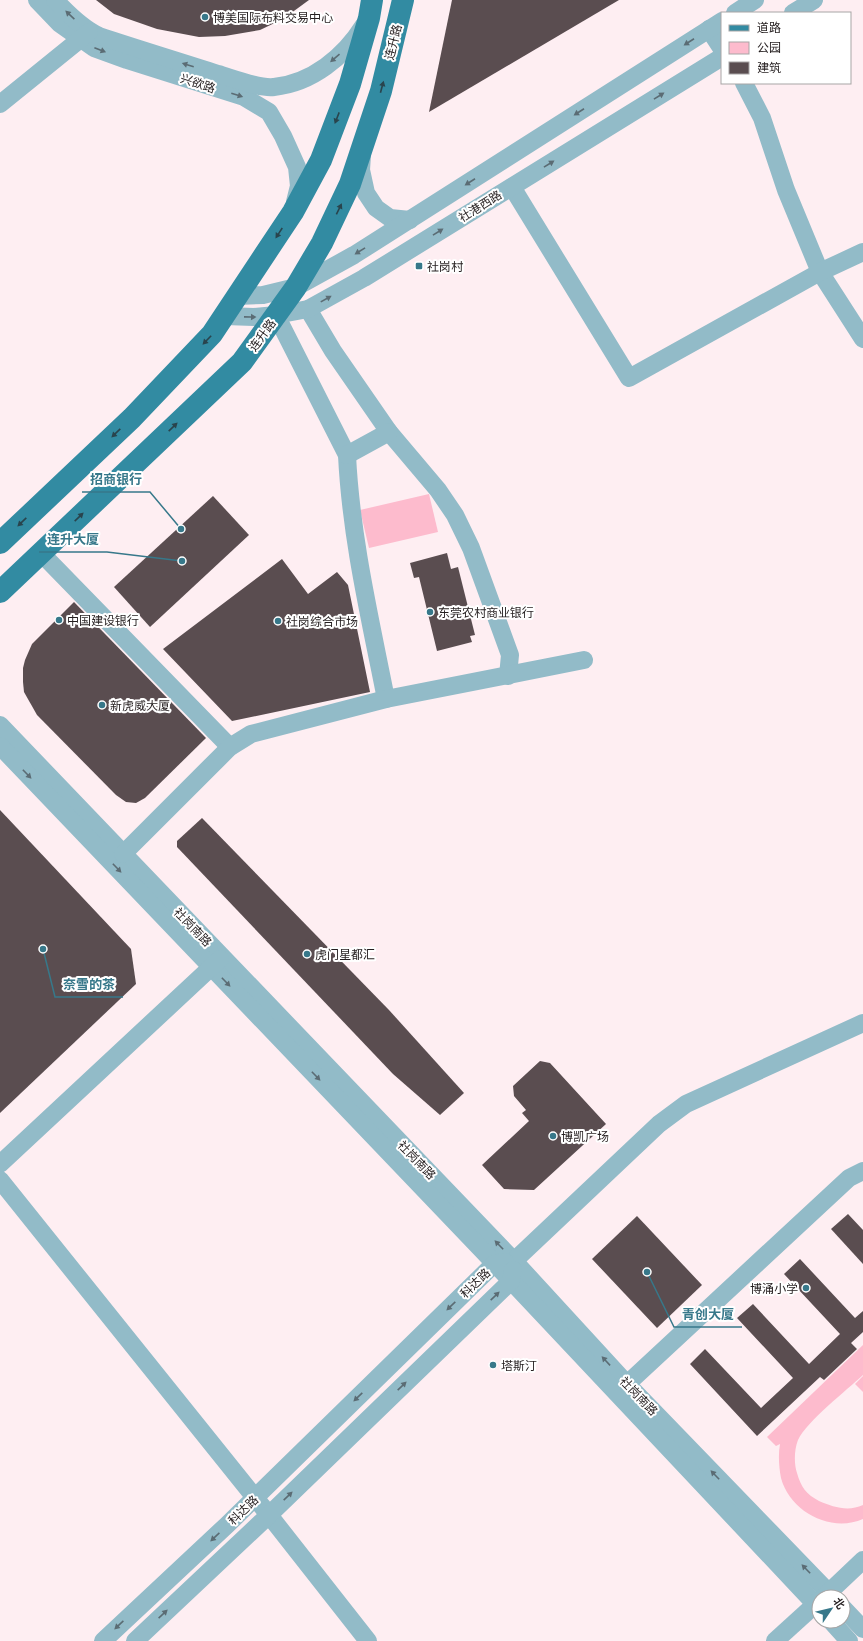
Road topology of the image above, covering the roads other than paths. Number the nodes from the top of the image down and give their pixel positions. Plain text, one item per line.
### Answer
1 (37, 0) edge
2 (56, 0) edge
3 (403, 0) edge
4 (755, 0) edge
5 (814, 0) edge
6 (370, 9) edge
7 (737, 12) edge
8 (795, 12) edge
9 (716, 25) edge
10 (85, 36) junction
11 (721, 45) edge
12 (721, 58) edge
13 (745, 84) edge
14 (0, 104) edge
15 (363, 146) junction
16 (512, 187) junction
17 (293, 212) junction
18 (410, 220) junction
19 (863, 252) edge
20 (820, 272) junction
21 (296, 287) junction
22 (237, 296) junction
23 (308, 309) junction
24 (276, 315) junction
25 (225, 316) junction
26 (863, 339) edge
27 (389, 432) junction
28 (347, 455) junction
29 (0, 543) edge
30 (41, 553) junction
31 (0, 592) edge
32 (584, 660) dead end
33 (508, 676) junction
34 (386, 699) junction
35 (0, 725) edge
36 (0, 746) edge
37 (230, 747) junction
38 (123, 854) junction
39 (217, 962) junction
40 (863, 1023) edge
41 (0, 1164) edge
42 (863, 1171) edge
43 (0, 1180) edge
44 (514, 1261) junction
45 (494, 1264) junction
46 (511, 1281) junction
47 (627, 1384) junction
48 (255, 1498) junction
49 (269, 1515) junction
50 (863, 1560) edge
51 (812, 1589) edge
52 (813, 1589) edge
53 (834, 1589) edge
54 (811, 1610) edge
55 (851, 1616) edge
56 (839, 1629) edge
57 (863, 1629) edge
58 (103, 1641) edge
59 (135, 1641) edge
60 (368, 1641) edge
61 (776, 1641) edge
62 (850, 1641) edge

1 - 10 street, 兴欲路
10 -> 2 street, 兴欲路
15 -> 3 main road, 连升路
4 - 7 street
5 - 8 street
6 -> 10 street, 兴欲路
6 -> 17 main road
9 - 11 street
9 -> 18 street
10 - 14 street
10 -> 17 street, 兴欲路
16 -> 12 street, 社港西路
13 - 20 street
15 - 18 street
21 -> 15 main road, 连升路
16 - 20 street
23 -> 16 street, 社港西路
17 -> 22 main road
18 -> 21 street
19 - 20 street
20 - 26 street
21 - 22 street
21 - 24 main road, 连升路
22 - 25 main road
23 - 24 street, 社港西路
23 - 27 street
25 -> 24 street, 社港西路
24 - 28 street
30 -> 24 main road, 连升路
25 -> 29 main road
27 - 28 street
27 - 33 street
28 - 34 street
30 - 31 main road, 连升路
30 - 37 street
32 - 33 street
33 - 34 street
34 - 37 street
35 - 38 street, 社岗南路
36 -> 39 street, 社岗南路
37 - 38 street
38 - 39 street, 社岗南路
39 - 41 street
44 -> 39 street, 社岗南路
39 -> 45 street, 社岗南路
40 - 44 street
42 - 47 street
43 - 48 street
44 - 45 street, 科达路
44 - 46 street
47 -> 44 street, 社岗南路
45 - 46 street, 社岗南路
45 -> 48 street, 科达路
49 -> 46 street, 科达路
46 - 51 street, 社岗南路
52 -> 47 street, 社岗南路
48 - 49 street
48 -> 58 street, 科达路
59 -> 49 street, 科达路
49 - 60 street
50 - 53 street
54 - 61 street
55 - 57 street
56 - 62 street

